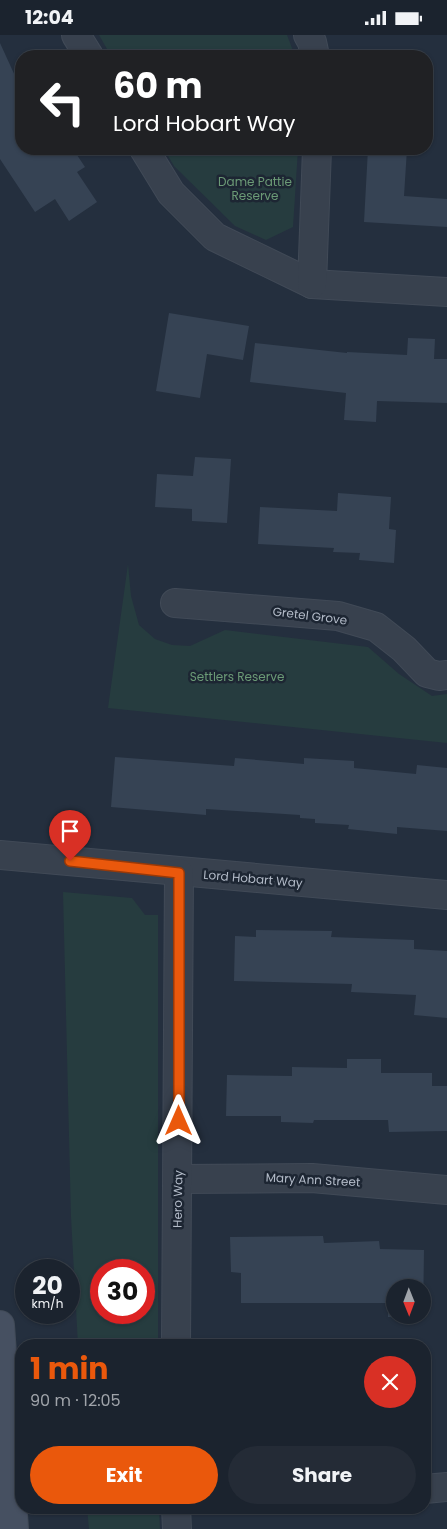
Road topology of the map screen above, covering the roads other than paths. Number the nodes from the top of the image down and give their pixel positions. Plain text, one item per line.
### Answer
1 (76, 35) edge
2 (308, 35) edge
3 (85, 50) edge
4 (314, 50) edge
5 (148, 155) edge
6 (317, 155) edge
7 (312, 284) junction
8 (447, 292) edge
9 (175, 603) dead end
10 (437, 674) edge
11 (0, 855) edge
12 (179, 873) junction
13 (447, 895) edge
14 (179, 1179) junction
15 (447, 1190) edge
16 (0, 1325) edge
17 (176, 1339) edge
18 (447, 1487) edge
19 (431, 1488) edge
20 (176, 1514) edge
21 (14, 1529) edge
22 (177, 1529) edge

1 - 3 street
2 - 4 street
5 - 7 street
6 - 7 street
7 - 8 street
9 - 10 street, Gretel Grove
11 - 12 street, Lord Hobart Way
12 - 13 street, Lord Hobart Way
12 - 14 street, Hero Way
14 - 15 street, Mary Ann Street
14 - 17 street, Hero Way
16 - 21 main road
18 - 19 street
20 - 22 street

